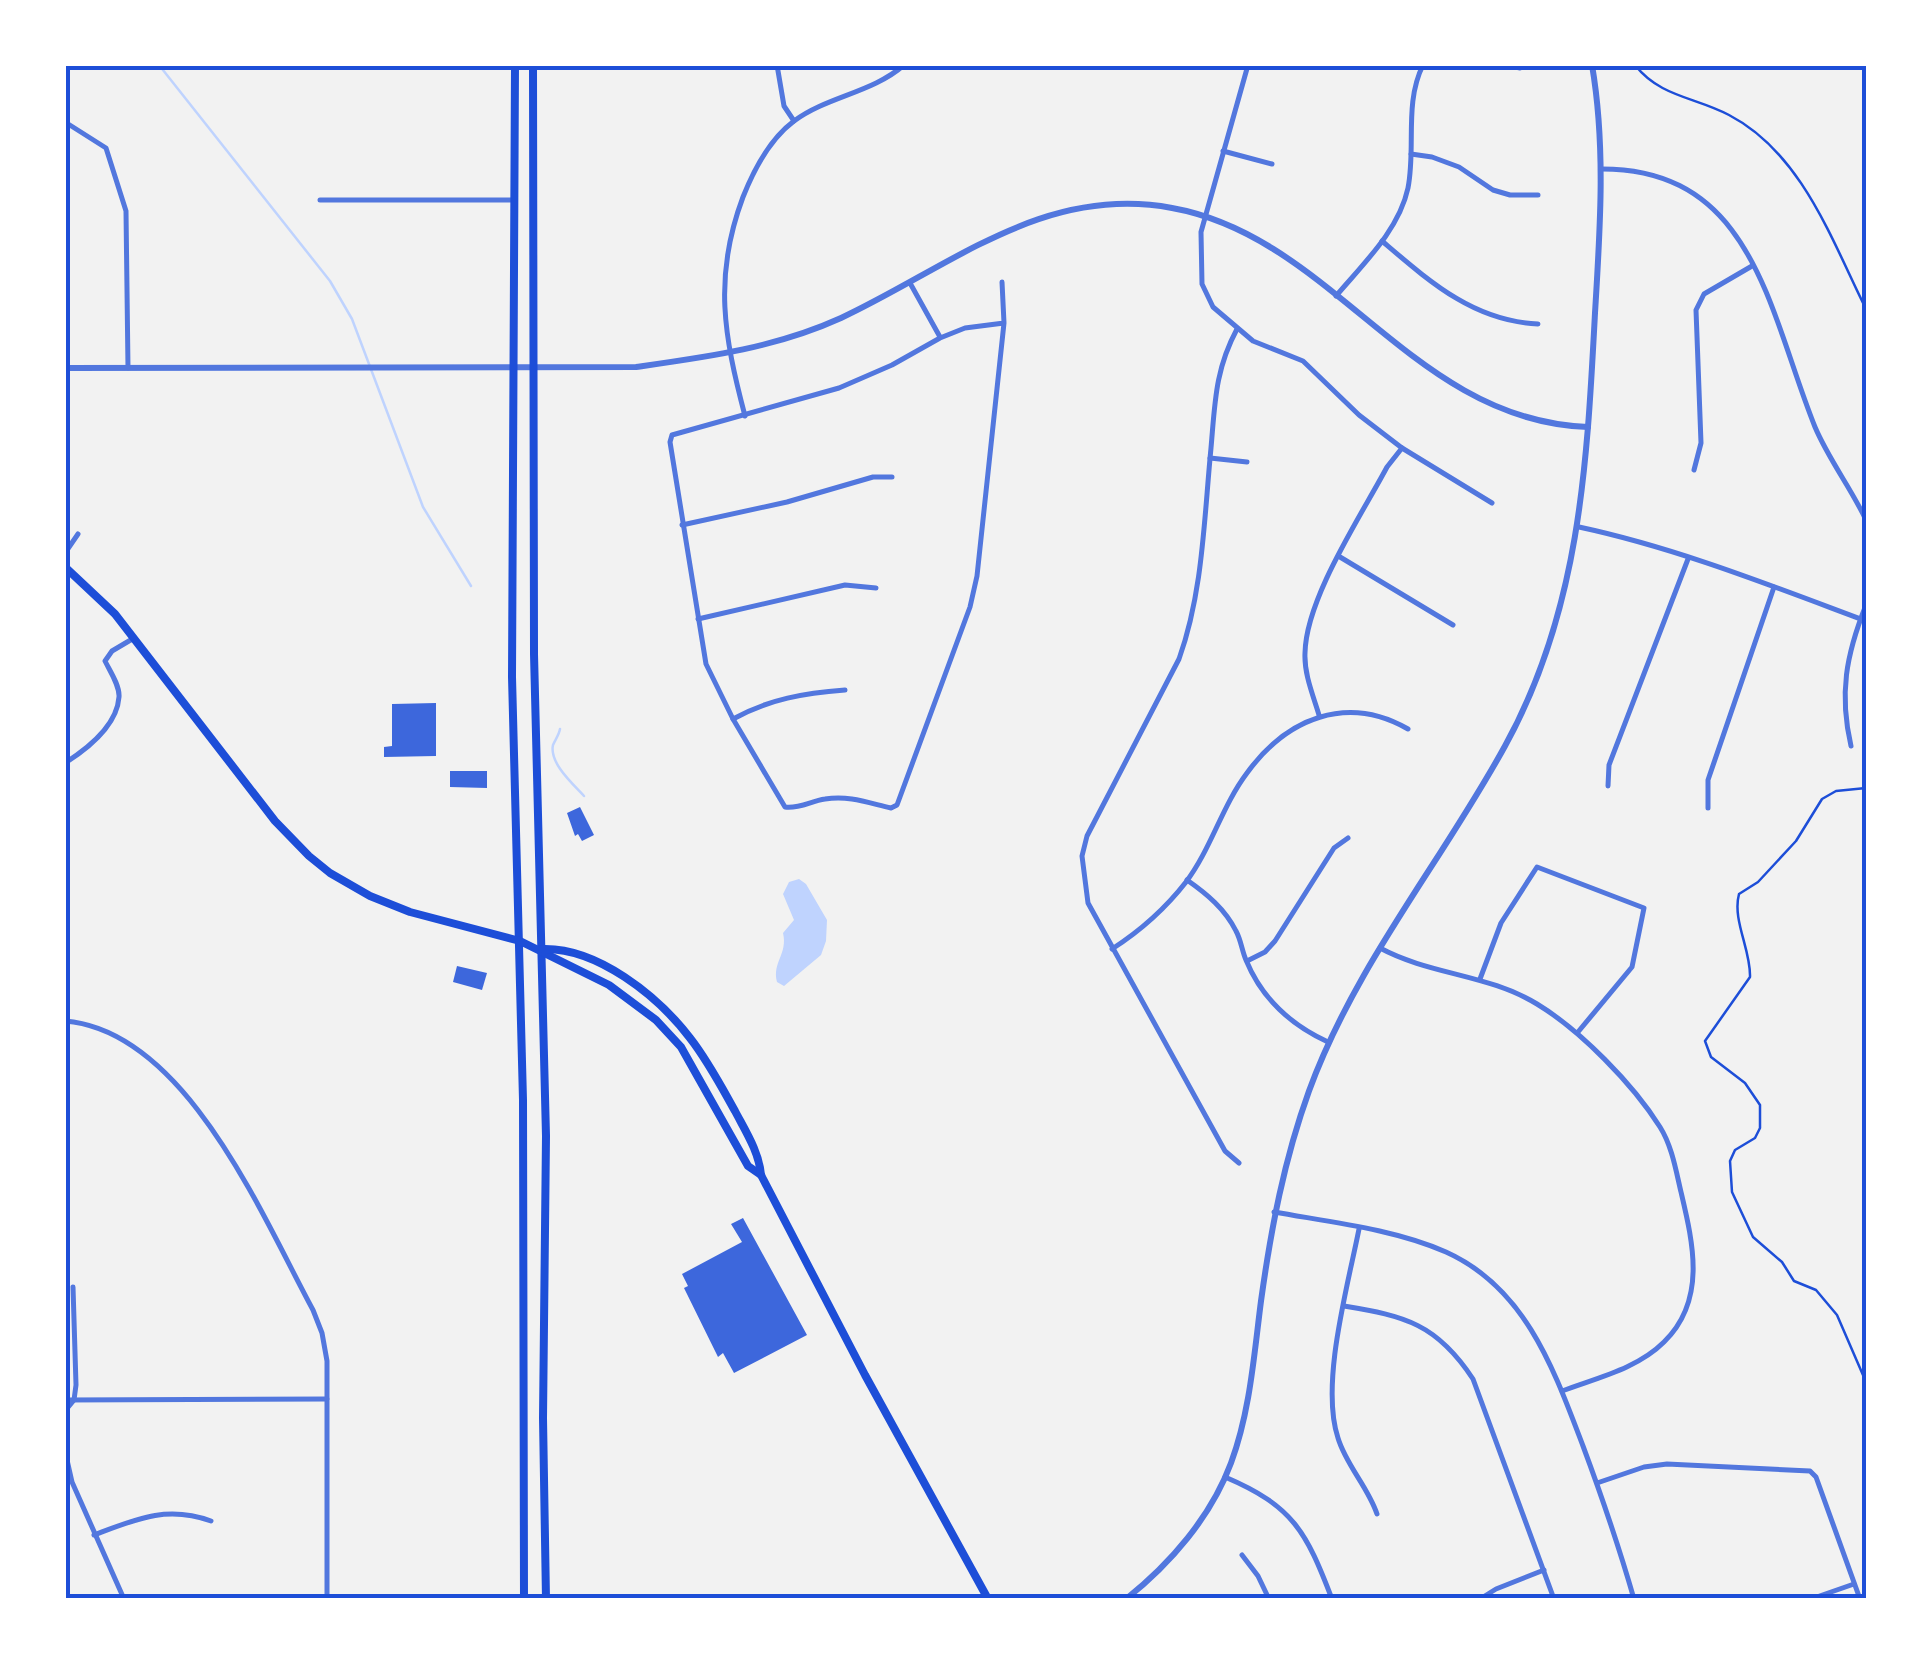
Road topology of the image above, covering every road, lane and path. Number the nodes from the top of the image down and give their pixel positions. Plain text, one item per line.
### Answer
1 (515, 65) edge
2 (533, 65) edge
3 (777, 65) edge
4 (904, 65) edge
5 (1248, 65) edge
6 (1423, 65) edge
7 (1506, 65) edge
8 (1592, 65) edge
9 (1635, 65) edge
10 (1520, 68) dead end
11 (794, 121) junction
12 (65, 122) edge
13 (1223, 150) junction
14 (1410, 154) junction
15 (1272, 164) dead end
16 (1602, 168) junction
17 (1538, 195) dead end
18 (320, 200) dead end
19 (515, 200) junction
20 (1204, 216) junction
21 (1382, 241) junction
22 (1752, 266) junction
23 (910, 282) junction
24 (1002, 282) dead end
25 (1336, 296) junction
26 (1866, 309) edge
27 (1004, 323) junction
28 (1538, 324) dead end
29 (1237, 330) junction
30 (940, 338) junction
31 (729, 354) junction
32 (65, 368) edge
33 (128, 368) junction
34 (514, 368) junction
35 (532, 368) junction
36 (745, 416) junction
37 (1588, 427) junction
38 (1402, 448) junction
39 (1210, 458) junction
40 (1247, 462) dead end
41 (1694, 470) dead end
42 (892, 478) dead end
43 (1492, 503) dead end
44 (1866, 520) edge
45 (682, 526) junction
46 (1578, 527) junction
47 (78, 534) dead end
48 (65, 553) edge
49 (1340, 556) junction
50 (1688, 558) junction
51 (65, 567) edge
52 (1774, 587) junction
53 (876, 588) dead end
54 (1866, 605) edge
55 (697, 619) junction
56 (1863, 620) edge
57 (1453, 625) dead end
58 (134, 638) junction
59 (845, 690) dead end
60 (1319, 716) junction
61 (732, 719) junction
62 (1408, 729) dead end
63 (1852, 746) dead end
64 (65, 763) edge
65 (1608, 786) dead end
66 (1866, 788) edge
67 (1708, 808) dead end
68 (1348, 838) dead end
69 (1188, 880) junction
70 (520, 941) junction
71 (1378, 947) junction
72 (542, 949) junction
73 (1112, 949) junction
74 (1246, 961) junction
75 (1480, 980) junction
76 (65, 1021) edge
77 (1578, 1032) junction
78 (1328, 1042) junction
79 (1239, 1163) dead end
80 (761, 1175) junction
81 (1274, 1212) junction
82 (1359, 1228) junction
83 (73, 1287) dead end
84 (1344, 1306) junction
85 (1866, 1382) edge
86 (1562, 1392) junction
87 (328, 1399) junction
88 (65, 1400) edge
89 (74, 1400) junction
90 (65, 1410) edge
91 (65, 1451) edge
92 (1225, 1477) junction
93 (1597, 1483) junction
94 (1377, 1514) dead end
95 (212, 1521) dead end
96 (94, 1535) junction
97 (1242, 1556) dead end
98 (1544, 1570) junction
99 (1854, 1584) junction
100 (124, 1599) edge
101 (327, 1599) edge
102 (524, 1599) edge
103 (546, 1599) edge
104 (988, 1599) edge
105 (1126, 1599) edge
106 (1269, 1599) edge
107 (1332, 1599) edge
108 (1480, 1599) edge
109 (1554, 1599) edge
110 (1634, 1599) edge
111 (1811, 1599) edge
112 (1860, 1599) edge

1 - 19 main road
2 - 35 main road
3 - 11 street
4 - 11 street
5 - 13 street
6 - 14 street
7 - 10 street
8 - 16 street
9 - 26 path
11 - 31 street
12 - 33 street
13 - 15 street
13 - 20 street
14 - 17 street
14 - 21 street
16 - 22 street
16 - 37 street
18 - 19 street
19 - 34 main road
20 - 23 street
20 - 25 street
20 - 29 street
21 - 25 street
21 - 28 street
22 - 41 street
22 - 44 street
23 - 30 street
23 - 31 street
24 - 27 street
25 - 37 street
27 - 30 street
27 - 61 street
29 - 38 street
29 - 39 street
30 - 36 street
31 - 35 street
31 - 36 street
32 - 33 street
33 - 34 street
34 - 35 street
34 - 70 main road
35 - 72 main road
36 - 45 street
37 - 46 street
38 - 43 street
38 - 49 street
39 - 40 street
39 - 73 street
42 - 45 street
45 - 55 street
46 - 50 street
46 - 71 street
47 - 48 street
49 - 57 street
49 - 60 street
50 - 52 street
50 - 65 street
51 - 58 main road
52 - 56 street
52 - 67 street
53 - 55 street
54 - 56 street
55 - 61 street
56 - 63 street
58 - 64 street
58 - 70 main road
59 - 61 street
60 - 62 street
60 - 69 street
66 - 85 path
68 - 74 street
69 - 73 street
69 - 74 street
70 - 72 main road
70 - 102 main road
71 - 75 street
71 - 78 street
72 - 80 main road
72 - 80 main road
72 - 103 main road
73 - 79 street
74 - 78 street
75 - 77 street
75 - 77 street
76 - 87 street
77 - 86 street
78 - 81 street
80 - 104 main road
81 - 82 street
81 - 92 street
82 - 84 street
82 - 86 street
83 - 89 street
84 - 94 street
84 - 98 street
86 - 93 street
87 - 89 street
87 - 101 street
88 - 89 street
89 - 90 street
91 - 96 street
92 - 105 street
92 - 107 street
93 - 99 street
93 - 110 street
95 - 96 street
96 - 100 street
97 - 106 street
98 - 108 street
98 - 109 street
99 - 111 street
99 - 112 street

